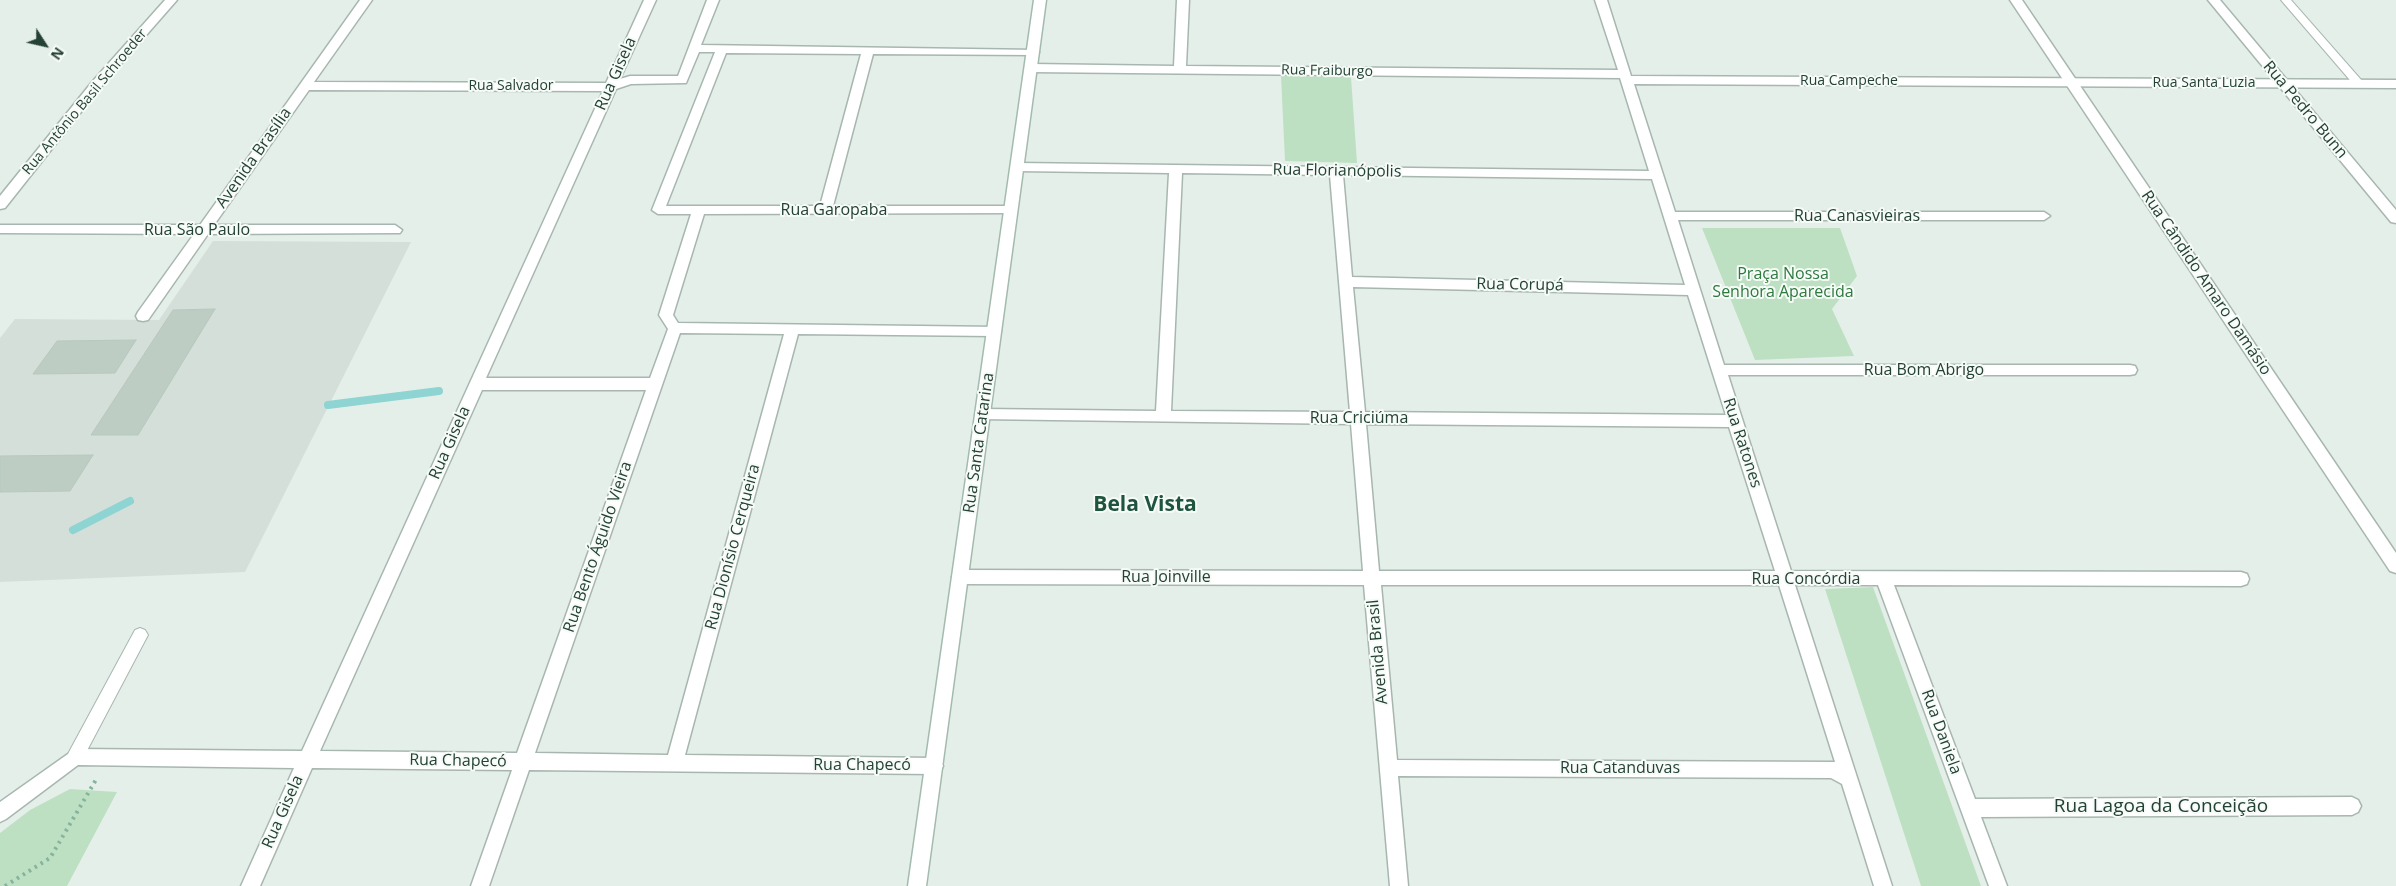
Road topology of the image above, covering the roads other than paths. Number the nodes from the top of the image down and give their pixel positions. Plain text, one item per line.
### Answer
1 (171, 0) edge
2 (366, 0) edge
3 (650, 0) edge
4 (713, 0) edge
5 (1040, 0) edge
6 (1183, 0) edge
7 (1601, 0) edge
8 (2016, 0) edge
9 (2214, 0) edge
10 (2286, 0) edge
11 (694, 48) junction
12 (722, 49) junction
13 (868, 50) junction
14 (1033, 52) junction
15 (1031, 68) junction
16 (1180, 70) junction
17 (1625, 77) junction
18 (2071, 82) junction
19 (2284, 83) junction
20 (2359, 84) junction
21 (2396, 84) edge
22 (305, 86) junction
23 (610, 87) junction
24 (1017, 167) junction
25 (1176, 169) junction
26 (1336, 171) junction
27 (1656, 175) junction
28 (0, 205) edge
29 (699, 210) junction
30 (825, 210) junction
31 (1011, 210) junction
32 (1670, 216) junction
33 (2044, 216) dead end
34 (2396, 219) edge
35 (0, 229) edge
36 (203, 230) junction
37 (394, 230) dead end
38 (1346, 282) junction
39 (1693, 290) junction
40 (143, 316) dead end
41 (675, 328) junction
42 (792, 330) junction
43 (994, 331) junction
44 (1719, 370) junction
45 (2130, 370) dead end
46 (476, 384) junction
47 (655, 384) junction
48 (982, 415) junction
49 (1164, 416) junction
50 (1358, 418) junction
51 (1735, 421) junction
52 (2396, 566) edge
53 (960, 577) junction
54 (1372, 578) junction
55 (1786, 579) junction
56 (1884, 579) junction
57 (2241, 579) dead end
58 (140, 635) dead end
59 (75, 758) junction
60 (306, 760) junction
61 (523, 762) junction
62 (674, 764) junction
63 (934, 766) junction
64 (1389, 768) junction
65 (1849, 778) junction
66 (2352, 806) dead end
67 (1969, 808) junction
68 (0, 813) edge
69 (250, 886) edge
70 (480, 886) edge
71 (917, 886) edge
72 (1399, 886) edge
73 (1883, 886) edge
74 (1998, 886) edge

1 - 28 street, Rua Antônio Basil Schroeder
2 - 22 street, Avenida Brasília
3 - 23 street, Rua Gisela
4 - 11 street
5 - 14 street, Rua Santa Catarina
6 - 16 street
7 - 17 street, Rua Ratones
8 - 18 street, Rua Cândido Amaro Damásio
9 - 19 street, Rua Pedro Bunn
10 - 20 lane
11 - 12 street
11 - 23 street, Rua Salvador
12 - 13 street
12 - 29 street, Rua Garopaba
13 - 14 street
13 - 30 street
14 - 15 street, Rua Santa Catarina
15 - 16 street, Rua Fraiburgo
15 - 24 street, Rua Santa Catarina
16 - 17 street, Rua Fraiburgo
17 - 18 street, Rua Campeche
17 - 27 street, Rua Ratones
18 - 19 street, Rua Santa Luzia
18 - 52 street, Rua Cândido Amaro Damásio
19 - 20 street, Rua Santa Luzia
19 - 34 street, Rua Pedro Bunn
20 - 21 street, Rua Santa Luzia
22 - 23 street, Rua Salvador
22 - 36 street, Avenida Brasília
23 - 46 street, Rua Gisela
24 - 25 street, Rua Florianópolis
24 - 31 street, Rua Santa Catarina
25 - 26 street, Rua Florianópolis
25 - 49 street
26 - 27 street, Rua Florianópolis
26 - 38 street, Avenida Brasil
27 - 32 street, Rua Ratones
29 - 30 street, Rua Garopaba
29 - 41 street
30 - 31 street, Rua Garopaba
31 - 43 street, Rua Santa Catarina
32 - 33 street, Rua Canasvieiras
32 - 39 street, Rua Ratones
35 - 36 street, Rua São Paulo
36 - 37 street, Rua São Paulo
36 - 40 street, Avenida Brasília
38 - 39 street, Rua Corupá
38 - 50 street, Avenida Brasil
39 - 44 street, Rua Ratones
41 - 42 street
41 - 47 street, Rua Bento Águido Vieira
42 - 43 street
42 - 62 street, Rua Dionísio Cerqueira
43 - 48 street, Rua Santa Catarina
44 - 45 street, Rua Bom Abrigo
44 - 51 street, Rua Ratones
46 - 47 street
46 - 60 street, Rua Gisela
47 - 61 street, Rua Bento Águido Vieira
48 - 49 street, Rua Criciúma
48 - 53 street, Rua Santa Catarina
49 - 50 street, Rua Criciúma
50 - 51 street, Rua Criciúma
50 - 54 street, Avenida Brasil
51 - 55 street, Rua Ratones
53 - 54 street, Rua Joinville
53 - 63 street, Rua Santa Catarina
54 - 55 street, Rua Concórdia
54 - 64 street, Avenida Brasil
55 - 56 street, Rua Concórdia
55 - 65 street, Rua Ratones
56 - 57 street, Rua Concórdia
56 - 67 street, Rua Daniela
58 - 59 lane
59 - 60 street, Rua Chapecó
59 - 68 street
60 - 61 street, Rua Chapecó
60 - 69 street, Rua Gisela
61 - 62 street, Rua Chapecó
61 - 70 street, Rua Bento Águido Vieira
62 - 63 street, Rua Chapecó
63 - 71 street, Rua Santa Catarina
64 - 65 street, Rua Catanduvas
64 - 72 street, Avenida Brasil
65 - 73 street, Rua Ratones
66 - 67 street, Rua Lagoa da Conceição
67 - 74 street, Rua Daniela

